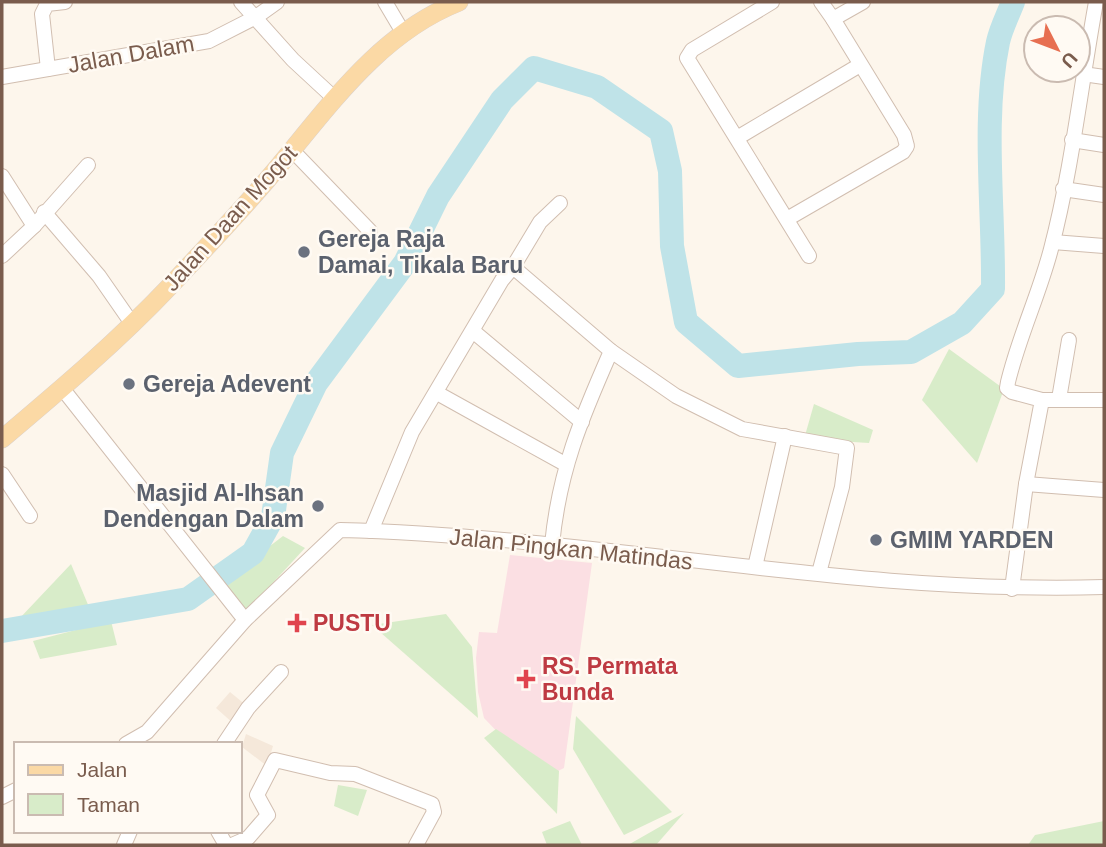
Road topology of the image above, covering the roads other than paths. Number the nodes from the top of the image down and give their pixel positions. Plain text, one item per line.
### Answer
1 (65, 2) edge
2 (241, 2) edge
3 (277, 2) edge
4 (385, 2) edge
5 (459, 2) edge
6 (772, 2) edge
7 (821, 2) edge
8 (863, 2) edge
9 (1096, 2) edge
10 (256, 17) junction
11 (833, 19) junction
12 (1092, 24) edge
13 (404, 34) junction
14 (860, 65) junction
15 (48, 69) junction
16 (2, 77) edge
17 (1081, 84) edge
18 (333, 97) junction
19 (737, 138) junction
20 (1072, 140) junction
21 (1104, 145) edge
22 (292, 150) junction
23 (88, 165) dead end
24 (2, 176) edge
25 (1063, 189) junction
26 (1104, 195) edge
27 (561, 202) dead end
28 (44, 212) junction
29 (787, 219) junction
30 (34, 226) junction
31 (370, 231) dead end
32 (2, 235) edge
33 (1053, 242) junction
34 (1104, 246) edge
35 (6, 253) edge
36 (809, 256) dead end
37 (513, 267) junction
38 (133, 325) junction
39 (474, 332) junction
40 (1069, 340) dead end
41 (611, 351) junction
42 (62, 388) junction
43 (437, 393) junction
44 (1059, 399) junction
45 (1042, 400) junction
46 (1104, 400) edge
47 (582, 422) junction
48 (785, 436) junction
49 (2, 439) edge
50 (565, 464) junction
51 (2, 474) edge
52 (1026, 484) junction
53 (1104, 490) edge
54 (30, 516) dead end
55 (371, 531) junction
56 (552, 545) junction
57 (755, 567) junction
58 (819, 573) junction
59 (1104, 587) edge
60 (1012, 589) junction
61 (245, 620) junction
62 (281, 671) dead end
63 (135, 742) edge
64 (225, 742) edge
65 (229, 845) edge
66 (416, 845) edge

1 - 15 street
2 - 10 street
3 - 10 street, Jalan Dalam
4 - 13 street
5 - 13 main road, Jalan Daan Mogot
6 - 19 street
7 - 11 street
8 - 11 street
9 - 12 street
10 - 15 street, Jalan Dalam
10 - 18 street
11 - 14 street
13 - 18 main road, Jalan Daan Mogot
14 - 19 street
14 - 29 street
15 - 16 street, Jalan Dalam
17 - 20 street
18 - 22 main road, Jalan Daan Mogot
19 - 29 street
20 - 21 street
20 - 25 street
22 - 31 street
22 - 38 main road, Jalan Daan Mogot
23 - 28 street
24 - 30 street
25 - 26 street
25 - 33 street
27 - 37 street
28 - 30 street
28 - 38 street
29 - 36 street
30 - 35 street
32 - 35 street
33 - 34 street
33 - 45 street
37 - 39 street
37 - 41 street
38 - 42 main road, Jalan Daan Mogot
39 - 43 street
39 - 47 street
40 - 44 street
41 - 47 street
41 - 48 street
42 - 49 main road, Jalan Daan Mogot
42 - 61 street
43 - 50 street
43 - 55 street
44 - 45 street
44 - 46 street
45 - 52 street
47 - 50 street
48 - 57 street
48 - 58 street
50 - 56 street
51 - 54 street
52 - 53 street
52 - 60 street
55 - 56 street, Jalan Pingkan Matindas
55 - 61 street, Jalan Pingkan Matindas
56 - 57 street, Jalan Pingkan Matindas
57 - 58 street, Jalan Pingkan Matindas
58 - 60 street, Jalan Pingkan Matindas
59 - 60 street, Jalan Pingkan Matindas
61 - 63 street, Jalan Pingkan Matindas
62 - 64 street
65 - 66 street

